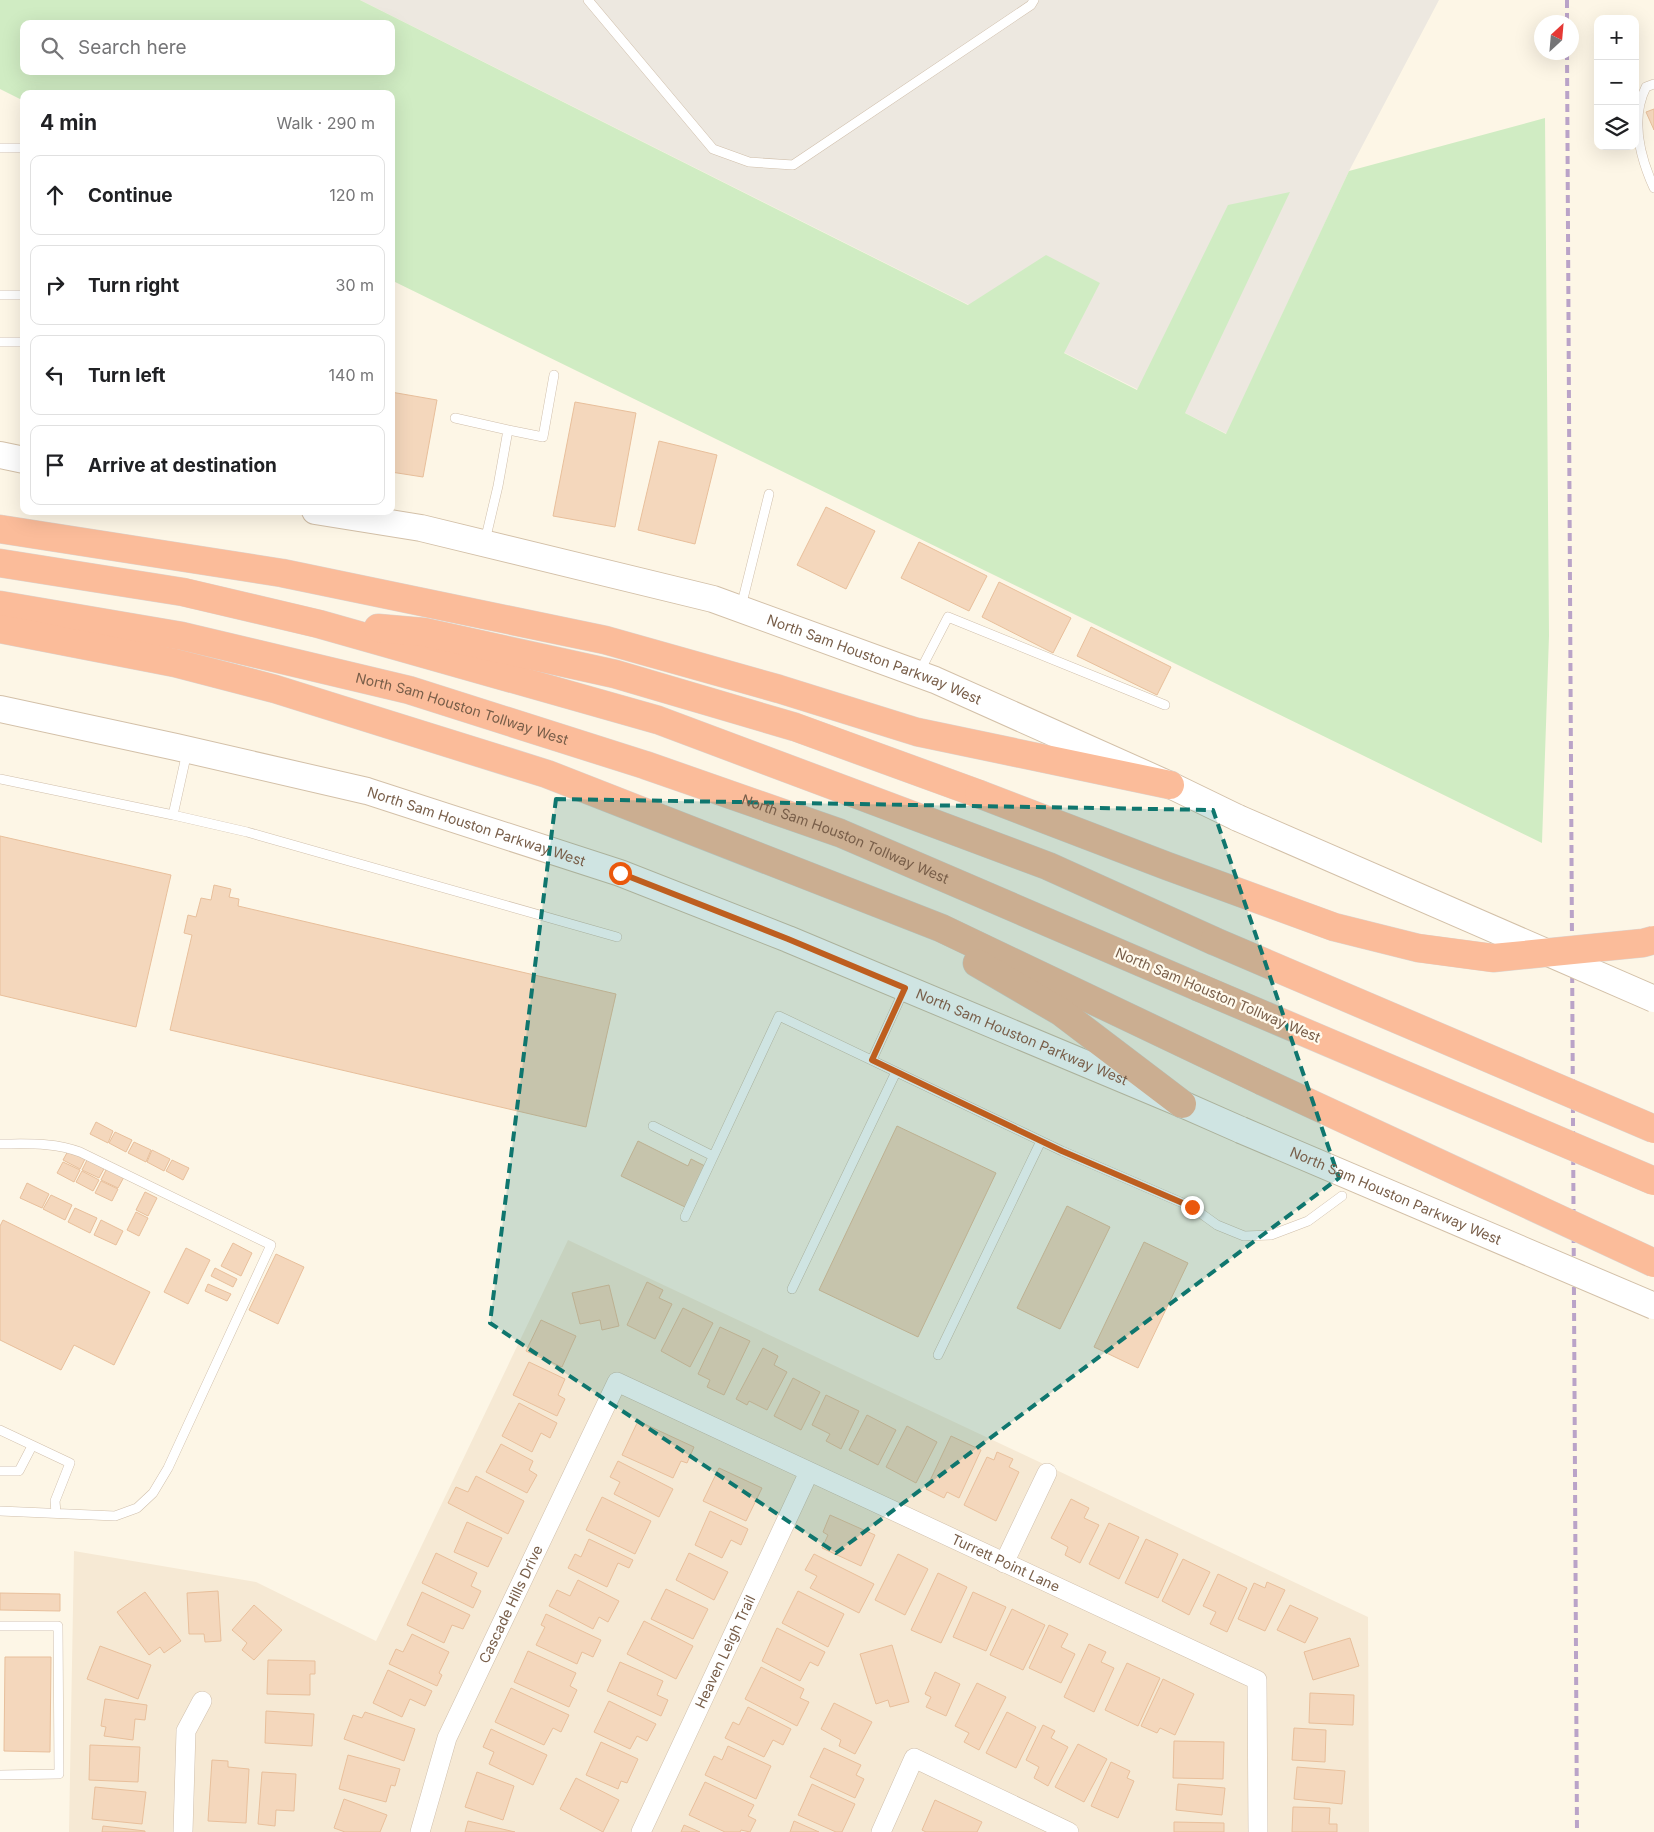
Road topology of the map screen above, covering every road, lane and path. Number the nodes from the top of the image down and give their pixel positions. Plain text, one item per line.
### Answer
1 (588, 0) edge
2 (1034, 0) edge
3 (1654, 84) edge
4 (0, 148) edge
5 (20, 148) edge
6 (1654, 188) edge
7 (0, 295) edge
8 (20, 295) edge
9 (0, 342) edge
10 (20, 342) edge
11 (554, 375) dead end
12 (456, 418) dead end
13 (508, 430) junction
14 (0, 455) edge
15 (20, 459) edge
16 (769, 494) dead end
17 (340, 515) edge
18 (0, 529) edge
19 (485, 543) junction
20 (0, 562) edge
21 (0, 606) edge
22 (740, 609) junction
23 (319, 624) junction
24 (0, 629) edge
25 (918, 674) junction
26 (1165, 705) dead end
27 (0, 709) edge
28 (390, 725) junction
29 (187, 750) junction
30 (0, 779) edge
31 (1170, 785) junction
32 (173, 815) junction
33 (617, 937) dead end
34 (1654, 940) edge
35 (905, 988) junction
36 (1654, 999) edge
37 (872, 1060) junction
38 (896, 1072) junction
39 (1182, 1104) junction
40 (653, 1126) dead end
41 (1654, 1129) edge
42 (1041, 1141) junction
43 (0, 1144) edge
44 (713, 1156) junction
45 (1654, 1181) edge
46 (1342, 1196) dead end
47 (685, 1217) dead end
48 (1654, 1263) edge
49 (792, 1289) dead end
50 (1654, 1306) edge
51 (938, 1355) dead end
52 (617, 1382) joint
53 (0, 1430) edge
54 (32, 1446) junction
55 (0, 1471) edge
56 (809, 1472) junction
57 (1047, 1472) dead end
58 (0, 1511) edge
59 (56, 1513) junction
60 (1004, 1563) junction
61 (0, 1626) edge
62 (202, 1701) dead end
63 (0, 1775) edge
64 (183, 1832) edge
65 (420, 1832) edge
66 (641, 1832) edge
67 (881, 1832) edge
68 (1069, 1832) edge
69 (1258, 1832) edge

1 - 2 lane
3 - 6 lane
4 - 5 lane
7 - 8 lane
9 - 10 lane
11 - 13 lane
12 - 13 lane
13 - 19 lane
14 - 15 main road
16 - 22 lane
17 - 19 main road, North Sam Houston Parkway West
18 - 31 highway
19 - 22 main road, North Sam Houston Parkway West
20 - 23 highway
21 - 45 highway, North Sam Houston Tollway West, bridge
22 - 25 main road, North Sam Houston Parkway West
23 - 34 highway, bridge
23 - 41 highway, bridge
24 - 28 highway
25 - 26 lane
25 - 31 main road, North Sam Houston Parkway West
27 - 29 main road, North Sam Houston Parkway West
28 - 39 highway
28 - 48 highway, bridge
29 - 32 lane
29 - 35 main road, North Sam Houston Parkway West
30 - 32 lane
31 - 36 main road, North Sam Houston Parkway West, bridge
32 - 33 lane
35 - 37 lane
35 - 39 main road, North Sam Houston Parkway West
37 - 38 lane
37 - 44 lane
38 - 42 lane
38 - 49 lane
39 - 50 main road, North Sam Houston Parkway West, bridge
40 - 44 lane
42 - 46 lane
42 - 51 lane
43 - 59 lane
44 - 47 lane
52 - 56 street, Turrett Point Lane
52 - 65 street, Cascade Hills Drive
53 - 54 lane
54 - 55 lane
54 - 59 lane
56 - 60 street, Turrett Point Lane
56 - 66 street, Heaven Leigh Trail
57 - 60 street
58 - 59 lane
60 - 69 street, Turrett Point Lane
61 - 63 lane
62 - 64 street
67 - 68 street

